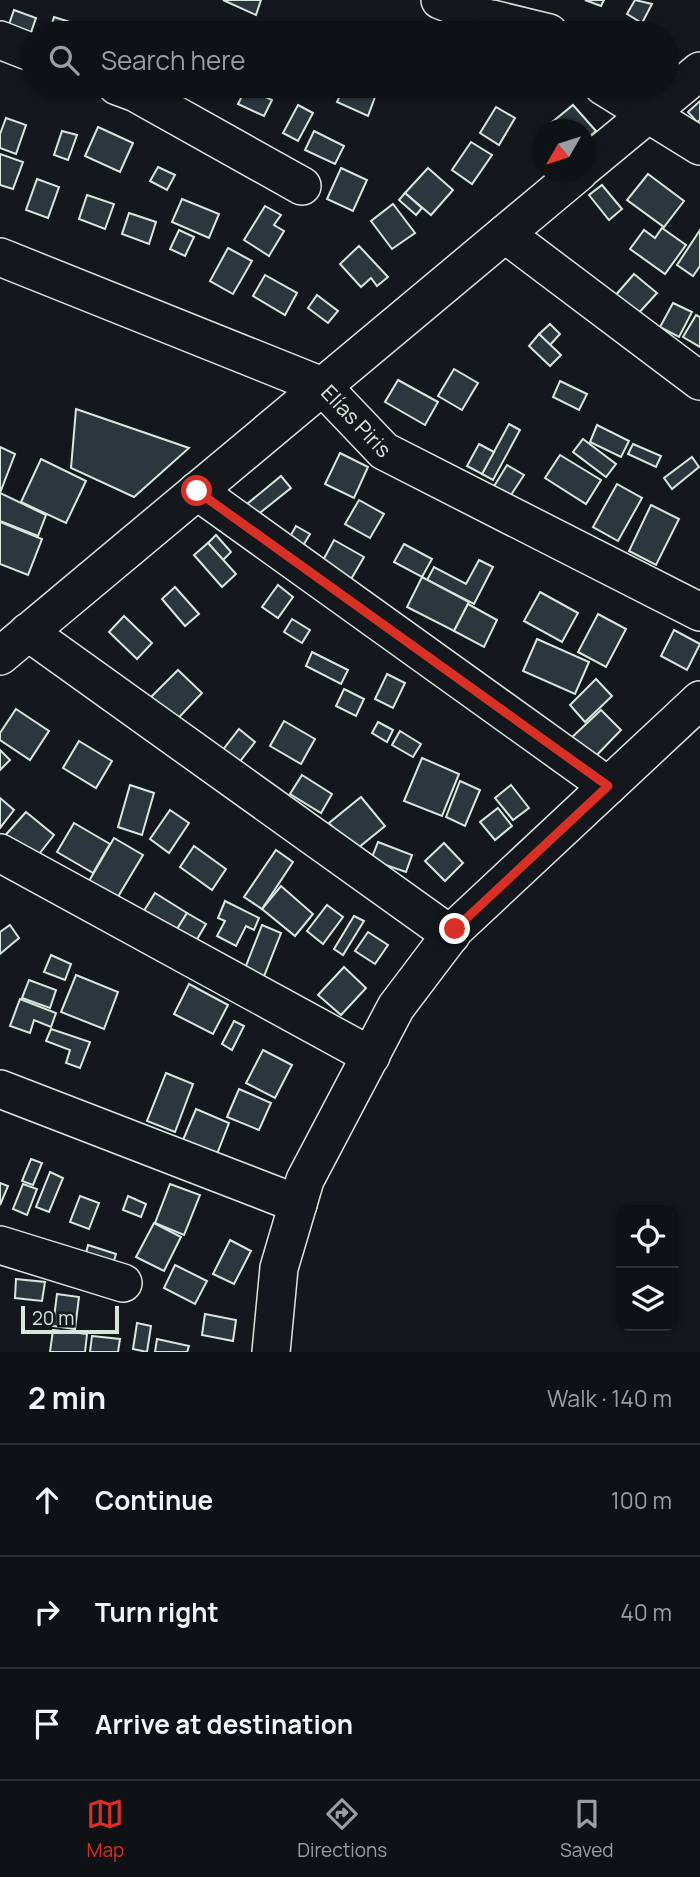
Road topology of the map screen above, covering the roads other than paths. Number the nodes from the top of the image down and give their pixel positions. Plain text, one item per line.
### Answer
1 (440, 0) edge
2 (490, 21) edge
3 (0, 40) edge
4 (21, 48) edge
5 (679, 66) edge
6 (700, 71) edge
7 (679, 89) edge
8 (145, 98) edge
9 (624, 98) edge
10 (668, 98) edge
11 (650, 113) junction
12 (700, 146) edge
13 (595, 158) edge
14 (567, 182) edge
15 (302, 186) dead end
16 (505, 234) junction
17 (0, 257) edge
18 (700, 381) edge
19 (322, 386) junction
20 (197, 491) junction
21 (700, 612) edge
22 (28, 632) junction
23 (0, 656) edge
24 (699, 702) edge
25 (608, 786) junction
26 (0, 853) edge
27 (451, 935) junction
28 (371, 1056) junction
29 (0, 1088) edge
30 (298, 1204) junction
31 (0, 1245) edge
32 (123, 1283) dead end
33 (271, 1352) edge

1 - 2 street
3 - 4 street
5 - 6 street
6 - 7 street
8 - 15 street
9 - 11 street
10 - 11 street
11 - 12 street
11 - 13 street
14 - 16 street
16 - 18 street
16 - 19 street
17 - 19 street, Elías Piris
19 - 20 street
19 - 21 street, Elías Piris
20 - 22 street
20 - 25 street
22 - 23 street
22 - 27 street
24 - 25 street
25 - 27 street
26 - 28 street
27 - 28 street
28 - 30 street
29 - 30 street
30 - 33 street
31 - 32 street

